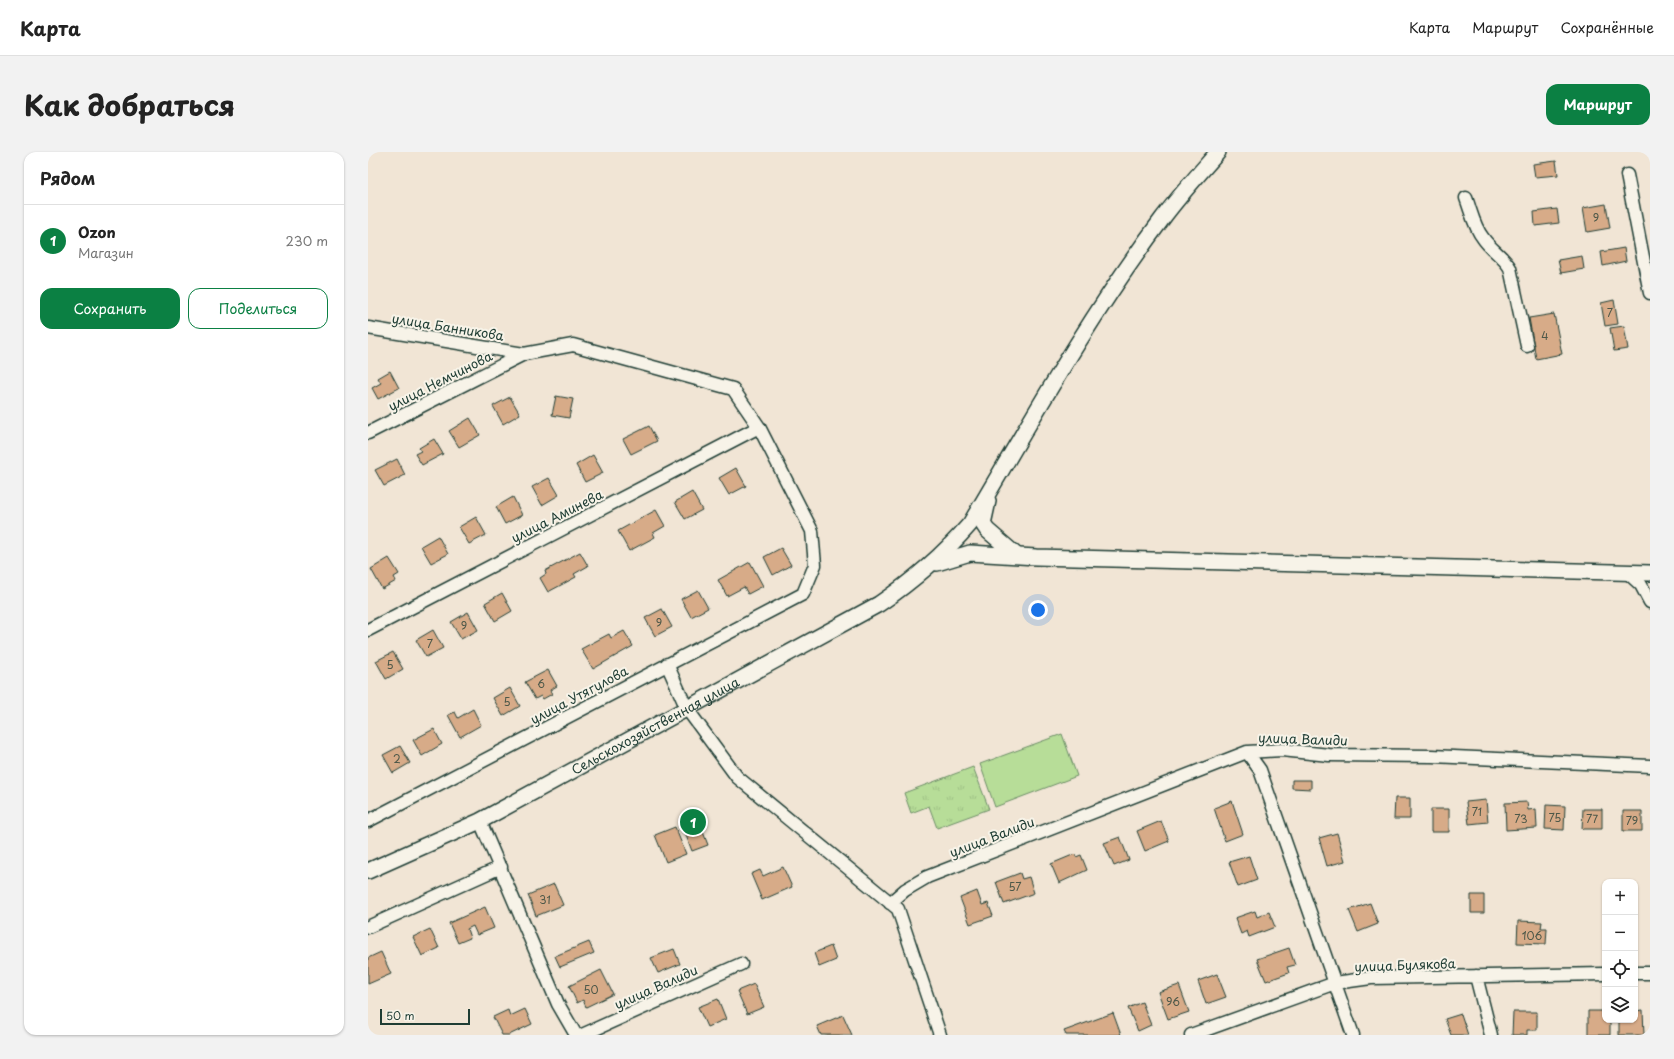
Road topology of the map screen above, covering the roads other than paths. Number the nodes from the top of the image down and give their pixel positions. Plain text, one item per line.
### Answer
1 (1218, 152) edge
2 (1627, 175) dead end
3 (1466, 198) dead end
4 (1650, 293) edge
5 (368, 328) edge
6 (1527, 346) dead end
7 (524, 354) junction
8 (759, 427) junction
9 (368, 433) edge
10 (992, 487) junction
11 (1016, 555) junction
12 (932, 564) junction
13 (1628, 573) junction
14 (1650, 573) edge
15 (1650, 602) edge
16 (368, 630) edge
17 (667, 664) junction
18 (687, 709) junction
19 (1247, 752) junction
20 (1650, 766) edge
21 (368, 821) edge
22 (480, 821) junction
23 (501, 867) junction
24 (368, 871) edge
25 (890, 903) junction
26 (368, 927) edge
27 (741, 964) dead end
28 (1650, 973) edge
29 (1602, 974) edge
30 (1638, 974) edge
31 (1476, 976) junction
32 (1335, 983) junction
33 (576, 1035) edge
34 (582, 1035) edge
35 (940, 1035) edge
36 (1191, 1035) edge
37 (1353, 1035) edge
38 (1491, 1035) edge

1 - 10 main road, Сельскохозяйственная улица
2 - 4 street
3 - 6 street
5 - 7 street, улица Банникова
7 - 8 street
7 - 9 street, улица Немчинова
8 - 16 street, улица Аминева
8 - 17 street, улица Утягулова
10 - 11 main road
10 - 12 main road, Сельскохозяйственная улица
11 - 12 main road
11 - 13 main road
12 - 18 main road, Сельскохозяйственная улица
13 - 14 main road
13 - 15 street
17 - 18 street
17 - 21 street, улица Утягулова
18 - 22 main road, Сельскохозяйственная улица
18 - 25 street
19 - 20 street, улица Валиди
19 - 25 street, улица Валиди
19 - 32 street
22 - 23 street
22 - 24 main road, Сельскохозяйственная улица
23 - 26 street
23 - 33 street
25 - 35 street
27 - 34 street, улица Валиди
28 - 30 street
29 - 31 street, улица Булякова
31 - 32 street, улица Булякова
31 - 38 street
32 - 36 street, улица Булякова
32 - 37 street

